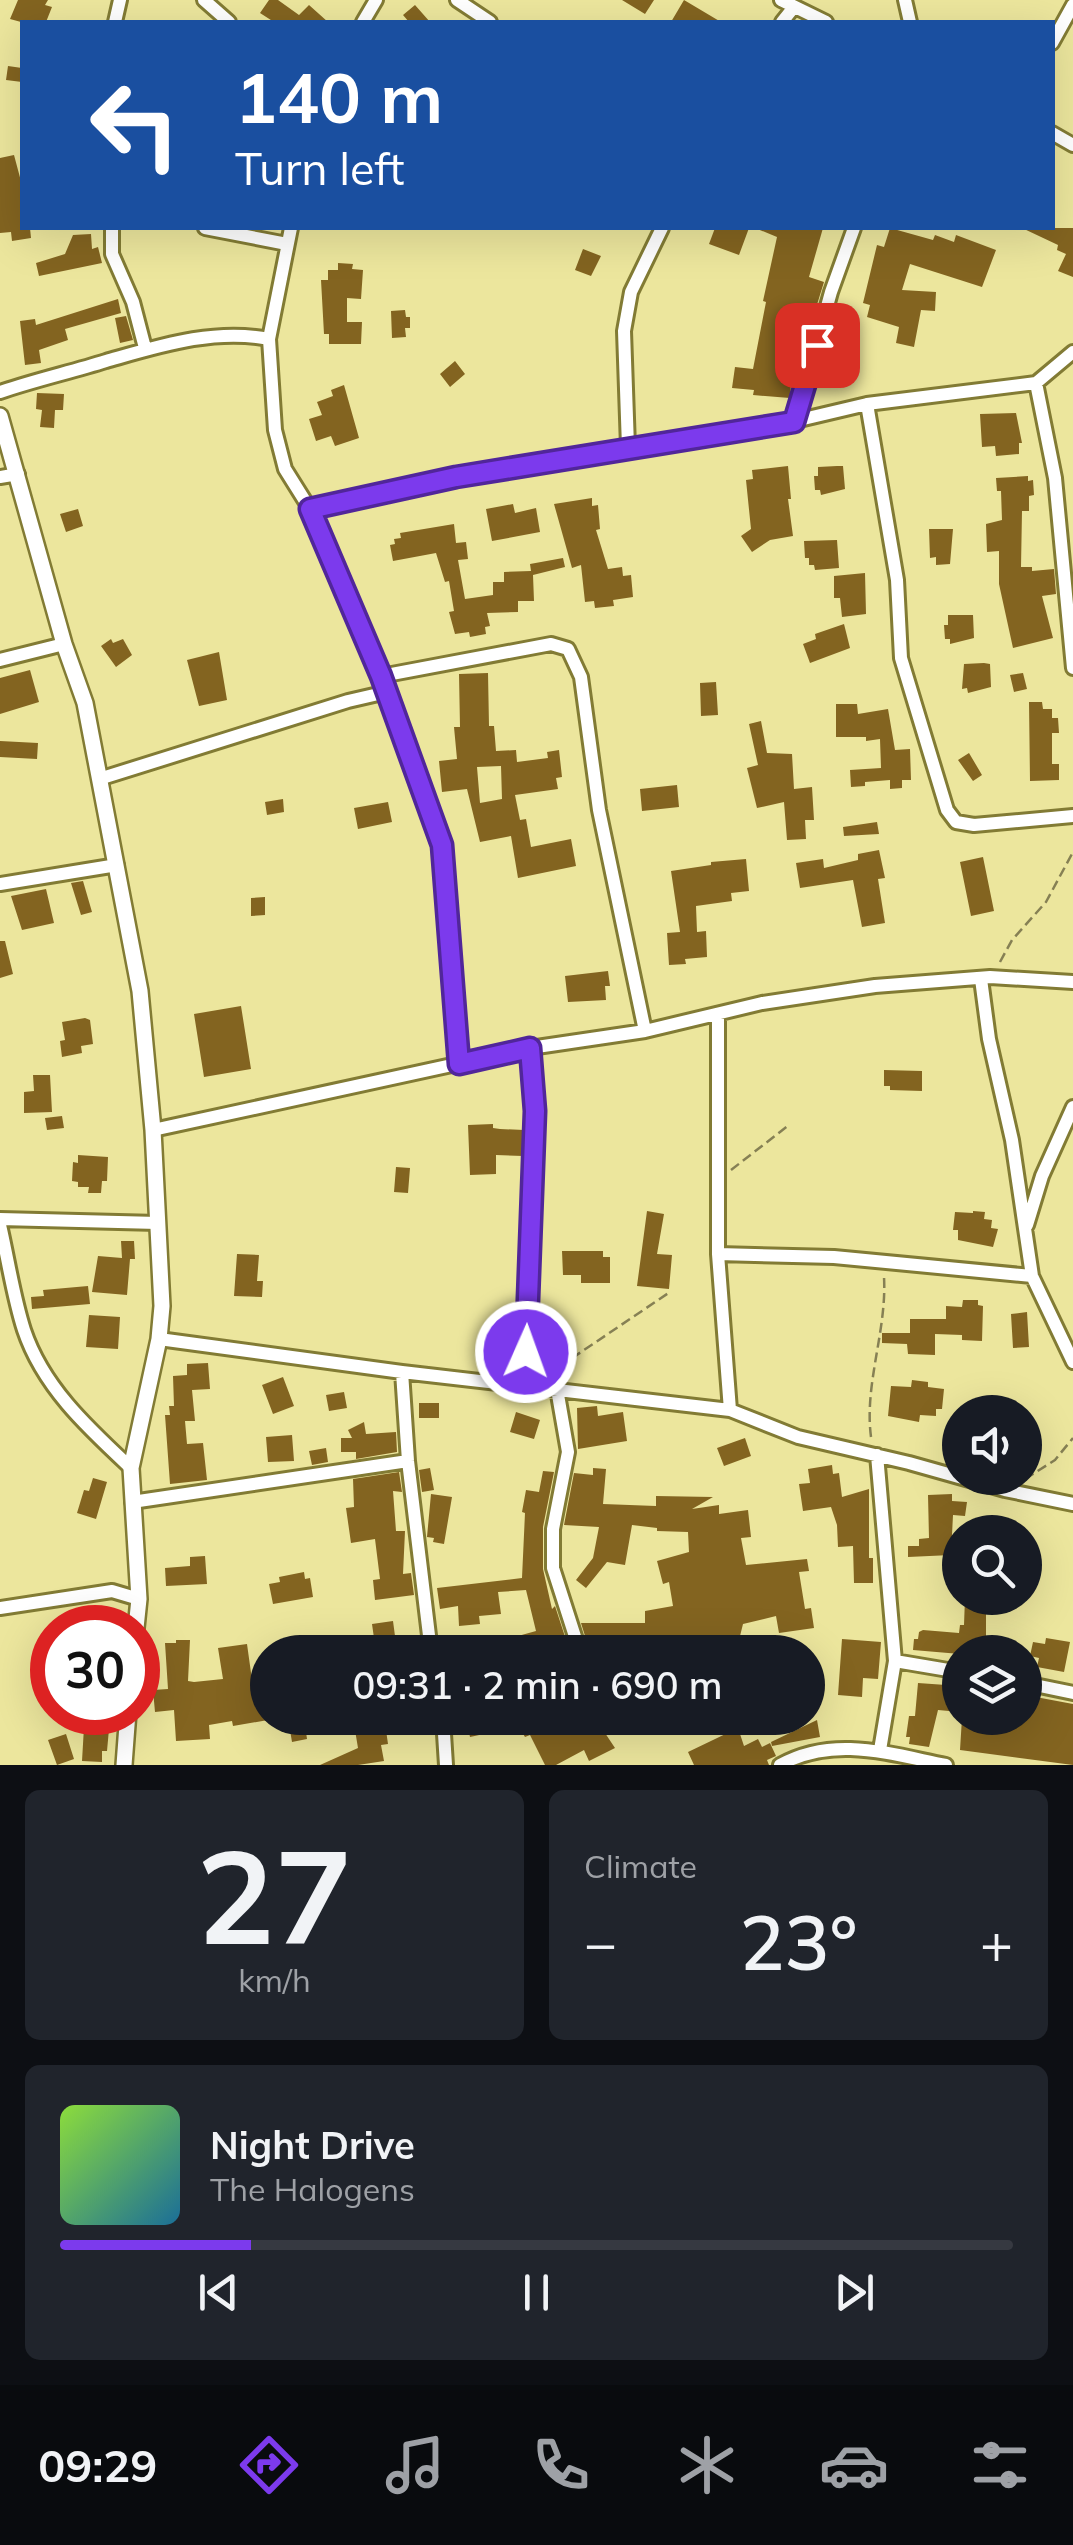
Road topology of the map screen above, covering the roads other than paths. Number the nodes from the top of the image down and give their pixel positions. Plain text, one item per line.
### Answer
1 (204, 0) edge
2 (458, 0) edge
3 (788, 4) edge
4 (1073, 5) edge
5 (227, 20) edge
6 (487, 20) edge
7 (822, 20) edge
8 (1055, 38) edge
9 (112, 230) edge
10 (214, 230) edge
11 (290, 230) edge
12 (661, 230) edge
13 (853, 230) edge
14 (287, 244) junction
15 (269, 340) junction
16 (145, 348) junction
17 (1073, 352) edge
18 (1036, 383) junction
19 (0, 392) edge
20 (866, 404) junction
21 (0, 416) edge
22 (794, 422) junction
23 (628, 447) junction
24 (18, 474) junction
25 (0, 477) edge
26 (310, 509) junction
27 (1067, 553) edge
28 (64, 644) junction
29 (0, 660) edge
30 (1073, 668) edge
31 (381, 676) junction
32 (387, 692) junction
33 (99, 779) junction
34 (1073, 816) edge
35 (117, 865) junction
36 (0, 884) edge
37 (986, 978) junction
38 (1073, 982) edge
39 (718, 1014) junction
40 (645, 1031) junction
41 (530, 1048) junction
42 (459, 1064) junction
43 (1073, 1106) edge
44 (154, 1130) junction
45 (0, 1222) edge
46 (158, 1223) junction
47 (1026, 1229) junction
48 (718, 1254) junction
49 (1032, 1276) junction
50 (159, 1338) junction
51 (1073, 1362) edge
52 (402, 1372) junction
53 (526, 1386) junction
54 (557, 1389) junction
55 (730, 1410) junction
56 (876, 1454) junction
57 (408, 1460) junction
58 (131, 1468) junction
59 (132, 1502) junction
60 (1073, 1504) edge
61 (139, 1599) junction
62 (138, 1605) edge
63 (0, 1608) edge
64 (429, 1635) edge
65 (575, 1635) edge
66 (896, 1661) junction
67 (942, 1669) edge
68 (1042, 1687) edge
69 (1073, 1693) edge
70 (126, 1735) edge
71 (444, 1735) edge
72 (880, 1750) junction
73 (124, 1765) edge
74 (446, 1765) edge
75 (780, 1765) edge
76 (946, 1765) edge

1 - 5 street
2 - 6 street
3 - 7 street
4 - 8 street
9 - 16 street
10 - 14 street
11 - 14 street
12 - 23 street
13 - 22 street
14 - 15 street
15 - 16 street
15 - 26 street
16 - 19 street
17 - 18 street
18 - 20 street
18 - 27 street
20 - 22 street
20 - 34 street
21 - 24 street
22 - 23 street
23 - 26 street
24 - 25 street
24 - 28 street
26 - 31 street
27 - 30 street
28 - 29 street
28 - 33 street
31 - 32 street
31 - 40 street
32 - 33 street
32 - 42 street
33 - 35 street
35 - 36 street
35 - 44 street
37 - 38 street
37 - 39 street
37 - 47 street
39 - 40 street
39 - 48 street
40 - 41 street
41 - 42 street
41 - 53 street
42 - 44 street
43 - 47 street
44 - 46 street
45 - 46 street
45 - 58 street
46 - 50 street
47 - 49 street
48 - 49 street
48 - 55 street
49 - 51 street
50 - 52 street
50 - 58 street
52 - 53 street
52 - 57 street
53 - 54 street
54 - 55 street
54 - 65 street
55 - 56 street
56 - 60 street
56 - 66 street
57 - 59 street
57 - 64 street
58 - 59 street
59 - 61 street
61 - 62 street
61 - 63 street
66 - 67 street
66 - 72 street
68 - 69 street
70 - 73 street
71 - 74 street
72 - 75 street
72 - 76 street

